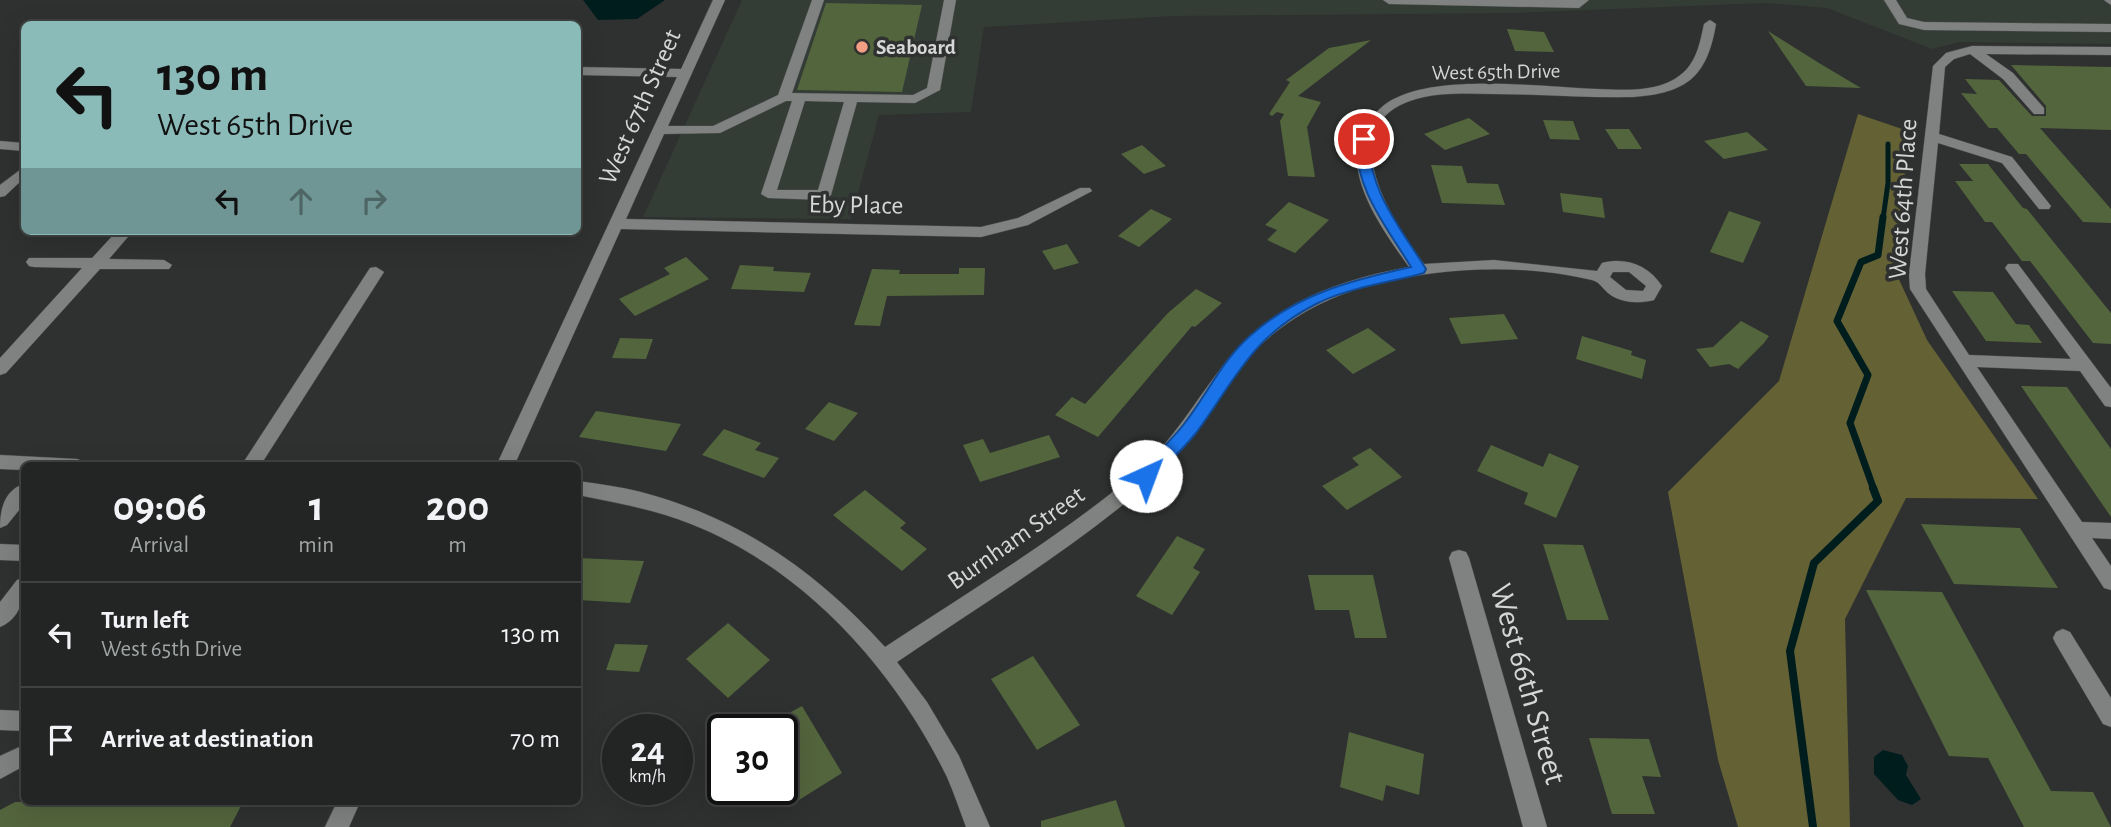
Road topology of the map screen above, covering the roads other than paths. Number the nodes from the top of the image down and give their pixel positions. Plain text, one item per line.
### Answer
1 (719, 0) edge
2 (818, 0) edge
3 (950, 0) edge
4 (1389, 0) edge
5 (1583, 0) edge
6 (1890, 0) edge
7 (1710, 24) dead end
8 (2111, 28) edge
9 (1972, 50) junction
10 (2111, 51) edge
11 (581, 73) edge
12 (685, 73) junction
13 (784, 97) junction
14 (800, 97) junction
15 (852, 98) junction
16 (2039, 111) dead end
17 (659, 130) junction
18 (1931, 136) junction
19 (0, 145) edge
20 (21, 147) edge
21 (21, 174) edge
22 (1085, 191) dead end
23 (0, 193) edge
24 (2044, 206) dead end
25 (617, 224) junction
26 (121, 235) edge
27 (34, 262) dead end
28 (95, 264) junction
29 (164, 265) dead end
30 (2013, 268) dead end
31 (1419, 269) junction
32 (376, 272) dead end
33 (1602, 278) dead end
34 (1964, 361) junction
35 (2085, 365) junction
36 (0, 369) edge
37 (2111, 401) edge
38 (0, 462) edge
39 (253, 462) edge
40 (507, 462) edge
41 (21, 463) edge
42 (581, 488) edge
43 (21, 495) edge
44 (0, 520) edge
45 (2076, 530) junction
46 (2111, 531) edge
47 (0, 552) edge
48 (21, 553) edge
49 (1459, 558) dead end
50 (2111, 582) edge
51 (21, 590) edge
52 (0, 618) edge
53 (2063, 638) dead end
54 (883, 660) junction
55 (2111, 717) edge
56 (21, 757) edge
57 (0, 768) edge
58 (348, 805) edge
59 (337, 827) edge
60 (978, 827) edge
61 (1535, 827) edge

1 - 12 street, West 67th Street
2 - 13 street
3 - 15 street
4 - 5 street
6 - 8 street
7 - 31 street, West 65th Drive
9 - 10 street, West 64th Place
9 - 16 street
9 - 18 street, West 64th Place
11 - 12 street
12 - 17 street, West 67th Street
13 - 14 street
13 - 17 street
14 - 15 street
14 - 15 street
17 - 25 street, West 67th Street
18 - 24 street
18 - 34 street, West 64th Place
19 - 20 street
21 - 23 street
22 - 25 street, Eby Place
25 - 40 street, West 67th Street
26 - 28 street
27 - 28 street
28 - 29 street
28 - 36 street
30 - 35 street
31 - 33 street, Burnham Street
31 - 54 street, Burnham Street
32 - 39 street
34 - 35 street
34 - 45 street, West 64th Place
35 - 37 street
38 - 41 street
42 - 54 street
43 - 44 street
45 - 46 street
45 - 50 street, West 64th Place
47 - 48 street
49 - 61 street, West 66th Street
51 - 52 street
53 - 55 street
54 - 60 street
56 - 57 street
58 - 59 street

